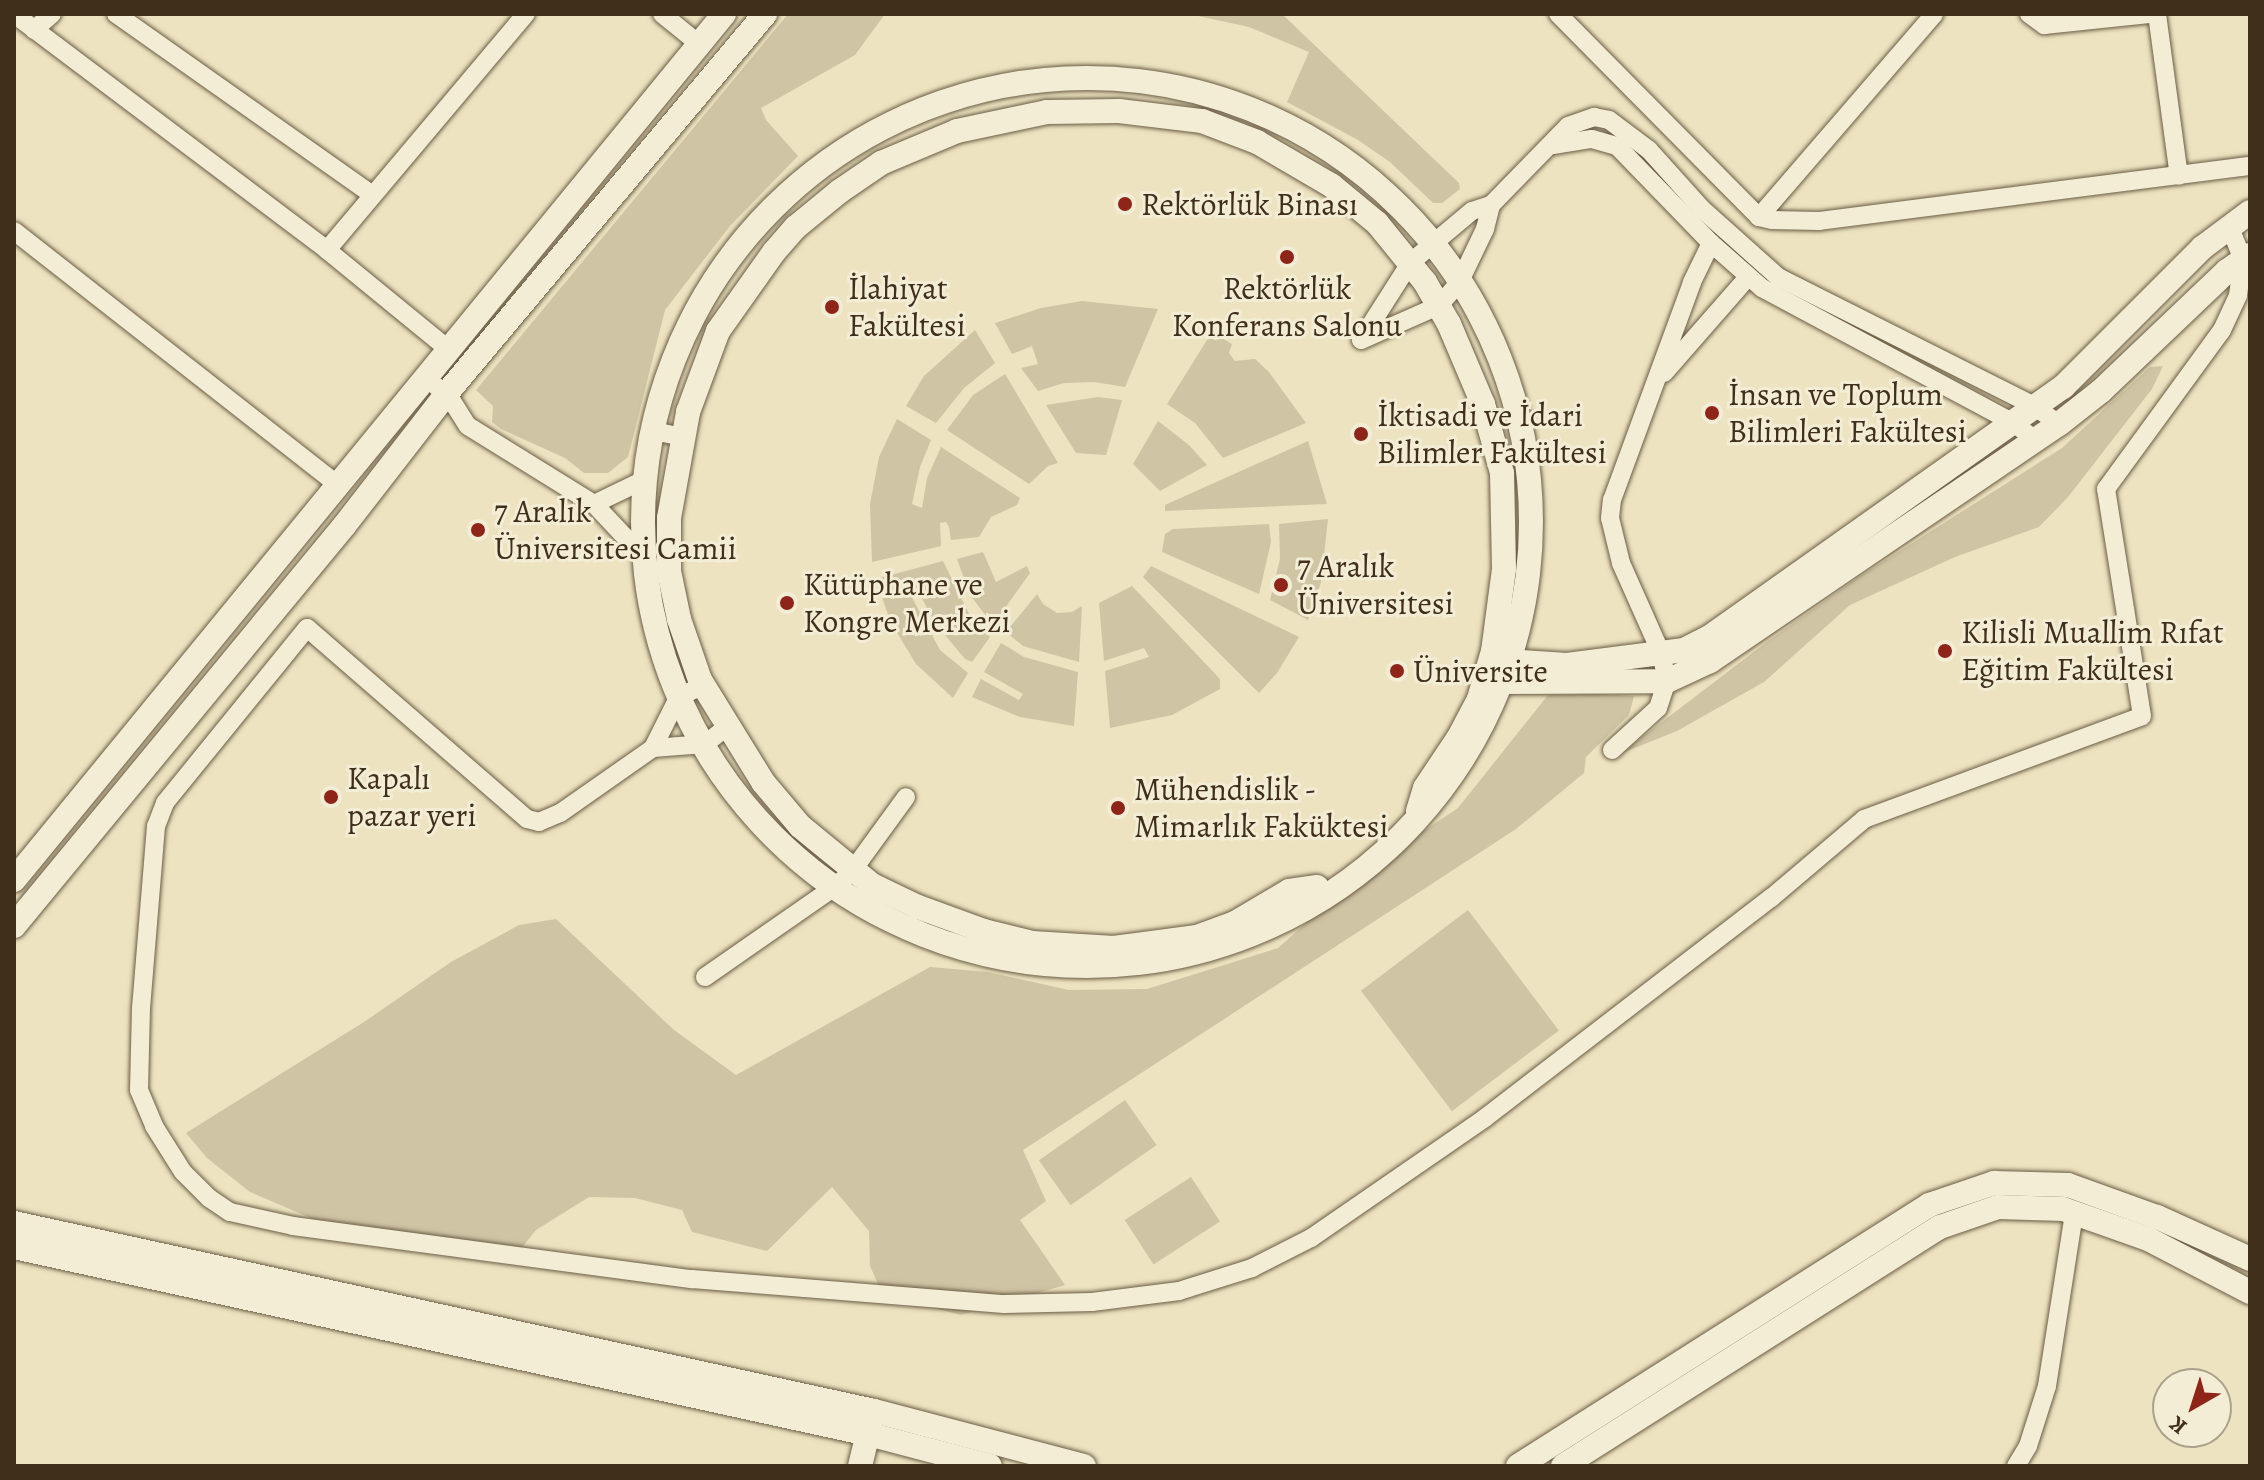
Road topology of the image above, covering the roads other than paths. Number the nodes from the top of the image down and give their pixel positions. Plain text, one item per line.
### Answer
1 (14, 14) edge
2 (52, 14) edge
3 (116, 14) edge
4 (526, 14) edge
5 (662, 14) edge
6 (724, 14) edge
7 (765, 14) edge
8 (1558, 14) edge
9 (1934, 14) edge
10 (2029, 14) edge
11 (2154, 14) edge
12 (34, 30) junction
13 (699, 44) junction
14 (1553, 145) junction
15 (2250, 166) edge
16 (2179, 176) junction
17 (373, 195) junction
18 (1491, 205) junction
19 (2250, 212) edge
20 (1759, 217) junction
21 (2229, 226) junction
22 (14, 231) edge
23 (1711, 243) junction
24 (1431, 245) junction
25 (327, 250) junction
26 (2247, 258) edge
27 (1410, 263) junction
28 (1748, 277) junction
29 (1459, 283) junction
30 (1438, 306) junction
31 (449, 350) junction
32 (424, 380) junction
33 (1657, 382) junction
34 (447, 393) junction
35 (2034, 406) junction
36 (2014, 423) junction
37 (2059, 424) junction
38 (654, 431) junction
39 (683, 437) junction
40 (2036, 441) junction
41 (644, 480) junction
42 (337, 484) junction
43 (594, 504) junction
44 (640, 553) junction
45 (1661, 653) junction
46 (1489, 668) junction
47 (1517, 674) junction
48 (1667, 681) junction
49 (703, 685) junction
50 (678, 698) junction
51 (727, 727) junction
52 (705, 744) junction
53 (653, 748) junction
54 (1612, 750) dead end
55 (906, 797) dead end
56 (1418, 811) junction
57 (845, 878) junction
58 (14, 880) edge
59 (14, 926) edge
60 (705, 977) dead end
61 (2074, 1213) junction
62 (14, 1223) edge
63 (14, 1247) edge
64 (2250, 1259) edge
65 (2250, 1292) edge
66 (871, 1422) junction
67 (921, 1446) edge
68 (860, 1466) edge
69 (990, 1466) edge
70 (1084, 1466) edge
71 (1518, 1466) edge
72 (1563, 1466) edge
73 (2016, 1466) edge

1 - 12 street
2 - 12 street
3 - 17 street
4 - 17 street
5 - 13 street
6 - 13 street
7 - 34 street
8 - 20 street
9 - 20 street
10 - 11 street
11 - 16 street
12 - 25 street
13 - 31 street
14 - 18 street
14 - 23 street
14 - 35 street
15 - 16 street
16 - 20 street
17 - 25 street
18 - 24 street
18 - 29 street
19 - 21 street
21 - 26 street
21 - 35 street
22 - 42 street
23 - 28 street
23 - 33 street
24 - 27 street
24 - 29 street
24 - 38 street
25 - 31 street
26 - 37 street
26 - 53 street
27 - 30 street
27 - 30 street
27 - 39 street
28 - 33 street
28 - 36 street
29 - 30 street
29 - 47 street
30 - 46 street
31 - 32 street
32 - 34 street
32 - 42 street
33 - 45 street
34 - 43 street
34 - 59 street
35 - 36 street
35 - 37 street
36 - 40 street
36 - 45 street
37 - 40 street
38 - 39 street
38 - 41 street
39 - 49 street
40 - 48 street
41 - 43 street
41 - 44 street
42 - 58 street
43 - 44 street
44 - 50 street
45 - 47 street
45 - 48 street
46 - 47 street
46 - 56 street
47 - 48 street
47 - 56 street
48 - 54 street
49 - 50 street
49 - 51 street
50 - 52 street
50 - 53 street
51 - 52 street
51 - 57 street
52 - 53 street
52 - 57 street
55 - 57 street
56 - 57 street
57 - 60 street
61 - 65 street
61 - 72 street
61 - 73 street
62 - 66 street
63 - 66 street
64 - 71 street
66 - 67 street
66 - 68 street
67 - 69 street
67 - 70 street

